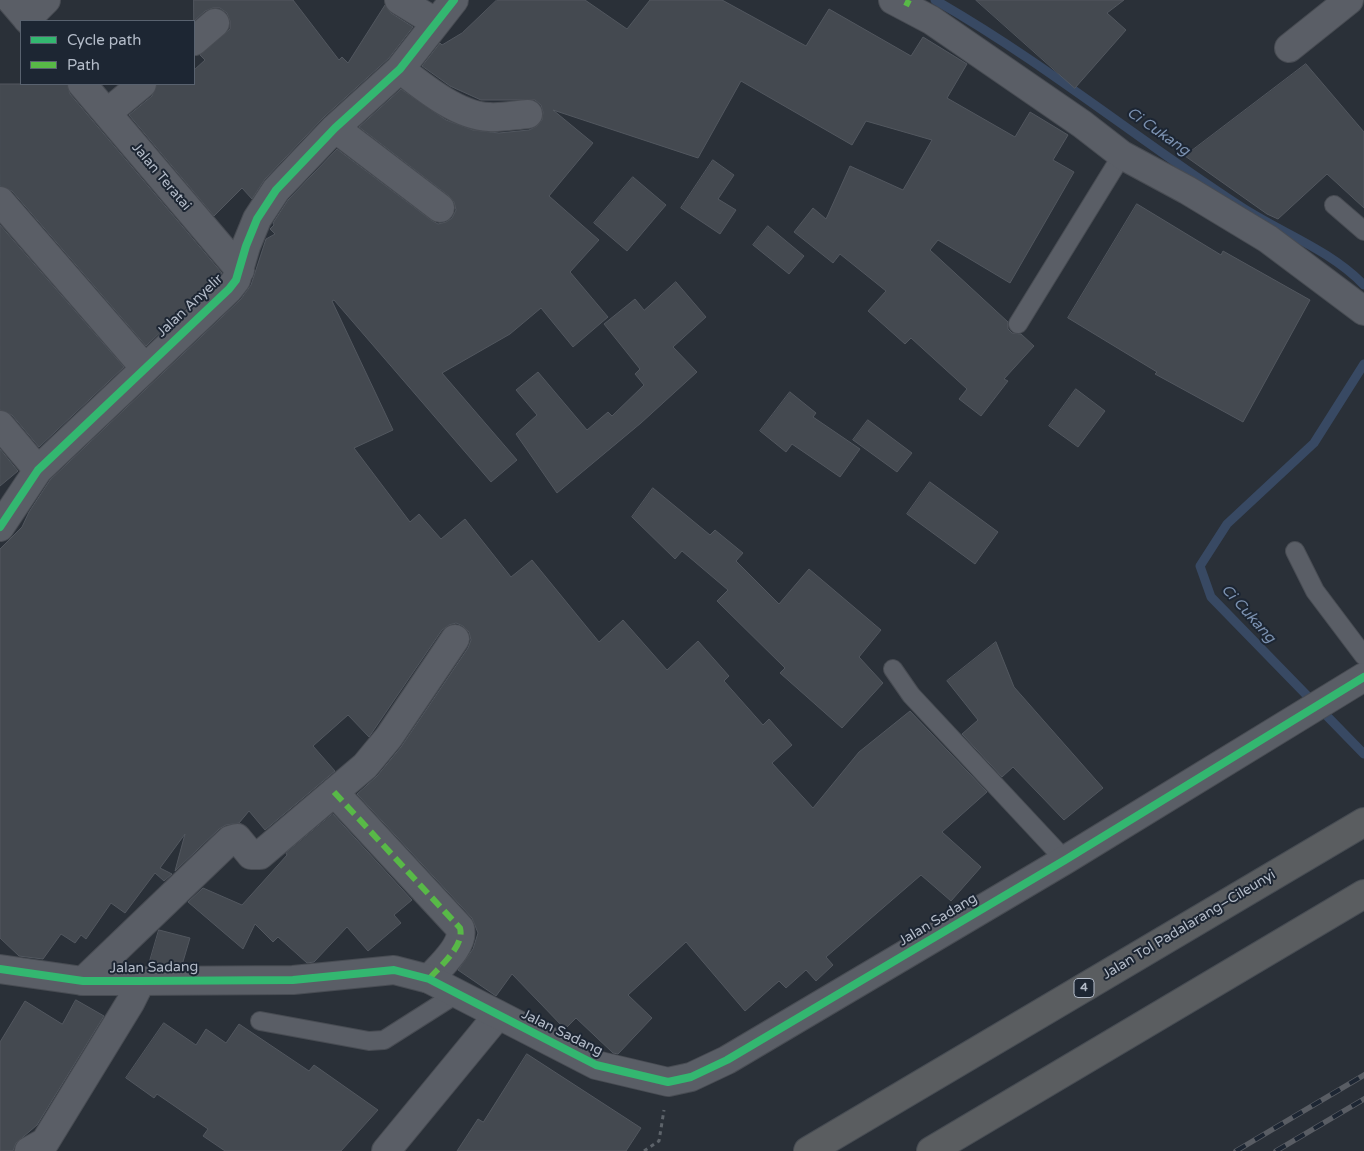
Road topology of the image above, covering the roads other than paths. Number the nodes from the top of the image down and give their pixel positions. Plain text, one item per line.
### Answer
1 (399, 0) edge
2 (454, 0) edge
3 (893, 0) edge
4 (1349, 0) edge
5 (435, 22) junction
6 (215, 23) dead end
7 (195, 40) edge
8 (1289, 48) dead end
9 (400, 69) junction
10 (83, 85) edge
11 (141, 85) edge
12 (107, 113) junction
13 (528, 114) dead end
14 (335, 128) junction
15 (1122, 155) junction
16 (0, 201) edge
17 (1334, 205) dead end
18 (440, 208) dead end
19 (1364, 231) edge
20 (240, 270) junction
21 (1363, 311) edge
22 (1018, 324) dead end
23 (144, 368) junction
24 (0, 425) edge
25 (38, 470) junction
26 (0, 527) edge
27 (1295, 551) dead end
28 (455, 639) dead end
29 (1364, 656) edge
30 (893, 669) dead end
31 (1364, 677) edge
32 (334, 792) junction
33 (1362, 823) edge
34 (1064, 860) junction
35 (1364, 894) edge
36 (0, 969) edge
37 (429, 980) junction
38 (83, 981) junction
39 (141, 981) junction
40 (458, 994) junction
41 (498, 1014) junction
42 (260, 1021) dead end
43 (29, 1151) edge
44 (386, 1151) edge
45 (808, 1151) edge
46 (931, 1151) edge

1 - 5 street
2 - 5 street, Jalan Anyelir
3 - 15 street
4 - 8 street
5 - 9 street, Jalan Anyelir
6 - 7 street
9 - 13 street
9 - 14 street, Jalan Anyelir
10 - 12 street, Jalan Teratai
11 - 12 street
12 - 20 street, Jalan Teratai
14 - 18 street
14 - 20 street, Jalan Anyelir
15 - 21 street
15 - 22 lane
16 - 23 street
17 - 19 lane
20 - 23 street, Jalan Anyelir
23 - 25 street, Jalan Anyelir
24 - 25 street
25 - 26 street, Jalan Anyelir
27 - 29 lane
28 - 32 street
30 - 34 lane
31 - 34 street, Jalan Sadang
32 - 37 street
32 - 38 street
33 - 45 highway, Jalan Tol Padalarang–Cileunyi / 4
34 - 41 street, Jalan Sadang
35 - 46 highway
36 - 38 street, Jalan Sadang
37 - 39 street, Jalan Sadang
37 - 40 street, Jalan Sadang
38 - 39 street, Jalan Sadang
39 - 43 street
40 - 41 street, Jalan Sadang
40 - 42 lane
41 - 44 street

